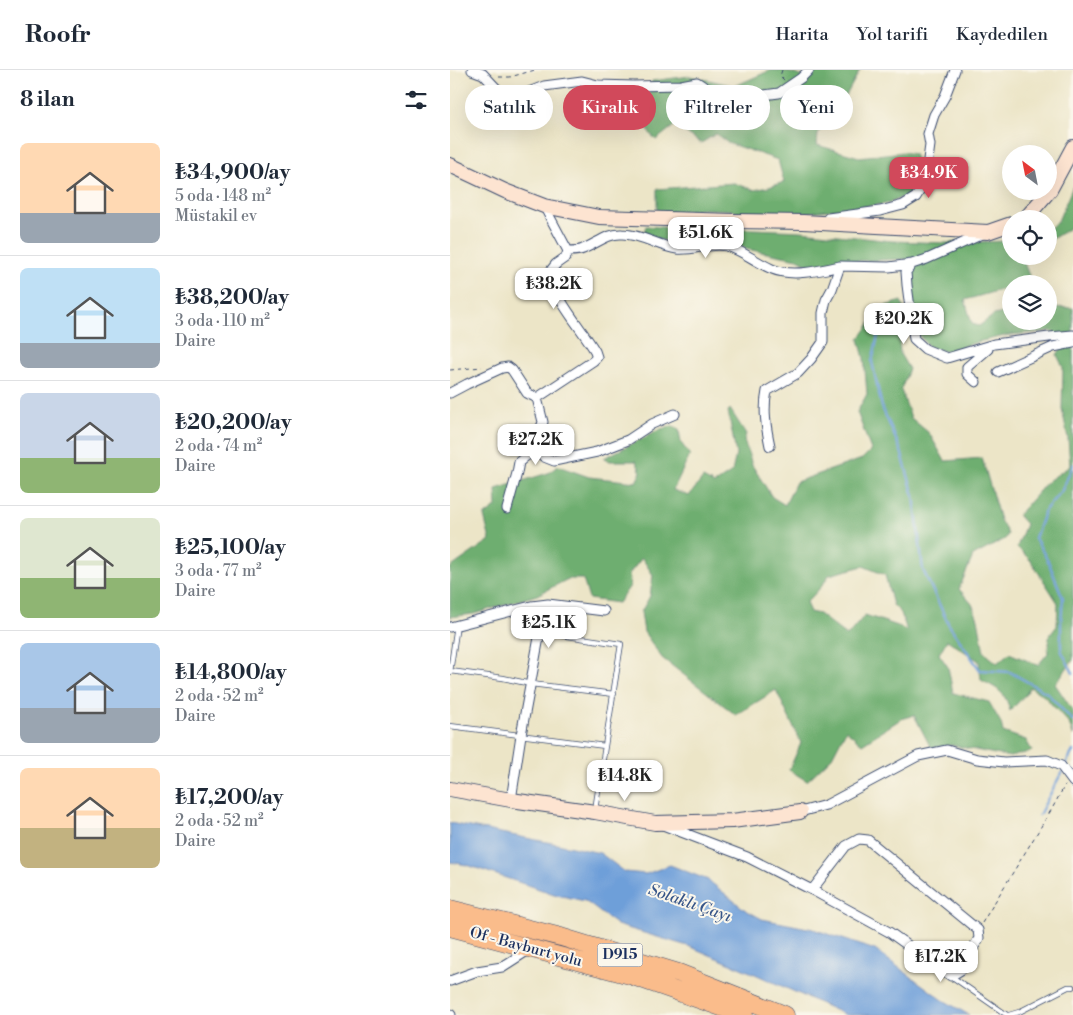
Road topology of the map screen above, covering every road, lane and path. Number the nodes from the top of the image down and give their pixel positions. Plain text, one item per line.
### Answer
1 (472, 70) edge
2 (534, 70) edge
3 (782, 70) edge
4 (809, 70) edge
5 (955, 70) edge
6 (492, 76) dead end
7 (790, 85) joint
8 (780, 92) edge
9 (1073, 147) edge
10 (450, 165) edge
11 (544, 206) junction
12 (1033, 210) edge
13 (803, 222) junction
14 (1002, 227) edge
15 (988, 232) junction
16 (568, 251) junction
17 (912, 264) junction
18 (840, 266) junction
19 (1073, 336) edge
20 (1073, 343) edge
21 (994, 344) junction
22 (502, 368) junction
23 (450, 370) edge
24 (998, 372) dead end
25 (976, 382) dead end
26 (450, 393) edge
27 (537, 398) junction
28 (676, 414) dead end
29 (770, 446) dead end
30 (538, 451) junction
31 (507, 508) dead end
32 (531, 606) junction
33 (604, 611) dead end
34 (454, 626) edge
35 (540, 632) junction
36 (450, 672) edge
37 (531, 684) junction
38 (614, 694) junction
39 (450, 726) edge
40 (521, 735) junction
41 (605, 746) junction
42 (1071, 779) edge
43 (450, 789) edge
44 (511, 800) junction
45 (595, 812) junction
46 (800, 812) joint
47 (655, 822) junction
48 (812, 890) junction
49 (450, 908) edge
50 (450, 927) edge
51 (978, 930) junction
52 (531, 948) junction
53 (951, 976) junction
54 (450, 981) edge
55 (1073, 987) edge
56 (744, 1015) edge
57 (785, 1015) edge
58 (1008, 1015) edge

1 - 8 street
2 - 6 path
3 - 7 path
4 - 7 street
5 - 13 street
9 - 12 main road
10 - 11 main road
11 - 13 main road
11 - 16 street
13 - 15 main road
14 - 15 main road
15 - 17 street
16 - 18 street
16 - 27 street
17 - 18 street
17 - 21 street
18 - 29 street
19 - 21 street
20 - 24 street
21 - 25 street
22 - 23 path
22 - 26 street
22 - 27 street
27 - 30 street
28 - 30 street
30 - 31 street
32 - 33 street
32 - 34 street
32 - 35 street
34 - 36 lane
35 - 37 street
35 - 38 lane
36 - 37 lane
37 - 38 lane
37 - 40 street
38 - 41 lane
39 - 40 lane
40 - 41 lane
40 - 44 street
41 - 45 lane
42 - 46 street
42 - 51 path
43 - 44 main road
44 - 45 main road
45 - 47 main road
46 - 47 main road
47 - 48 street
48 - 51 street
48 - 53 street
49 - 57 highway, Of - Bayburt yolu / D915
50 - 52 highway, Of - Bayburt yolu / D915
51 - 53 street
52 - 54 street
52 - 56 highway, Of - Bayburt yolu / D915
53 - 58 lane
55 - 58 lane

